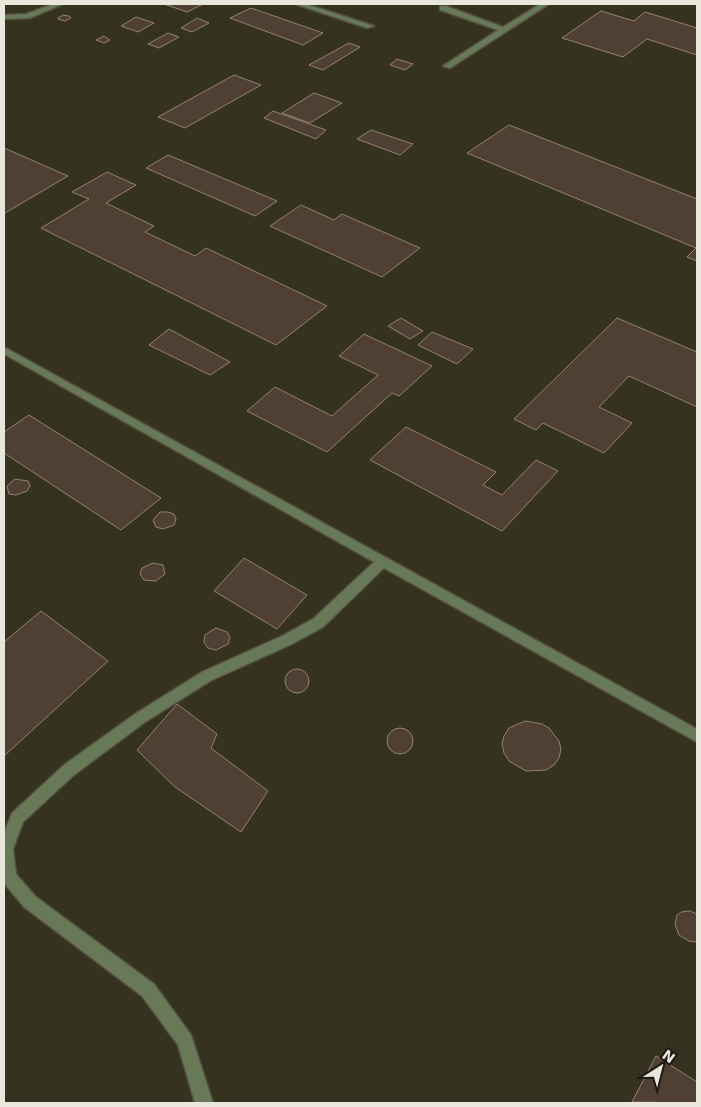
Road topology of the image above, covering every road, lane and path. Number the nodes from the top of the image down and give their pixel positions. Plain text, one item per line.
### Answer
1 (59, 4) edge
2 (299, 4) edge
3 (545, 4) edge
4 (443, 8) dead end
5 (4, 17) edge
6 (370, 26) dead end
7 (504, 30) junction
8 (447, 66) dead end
9 (4, 350) edge
10 (383, 561) junction
11 (697, 736) edge
12 (202, 1103) edge

1 - 5 street
2 - 6 street
3 - 7 street
4 - 7 street
7 - 8 street
9 - 10 street
10 - 11 street
10 - 12 street

